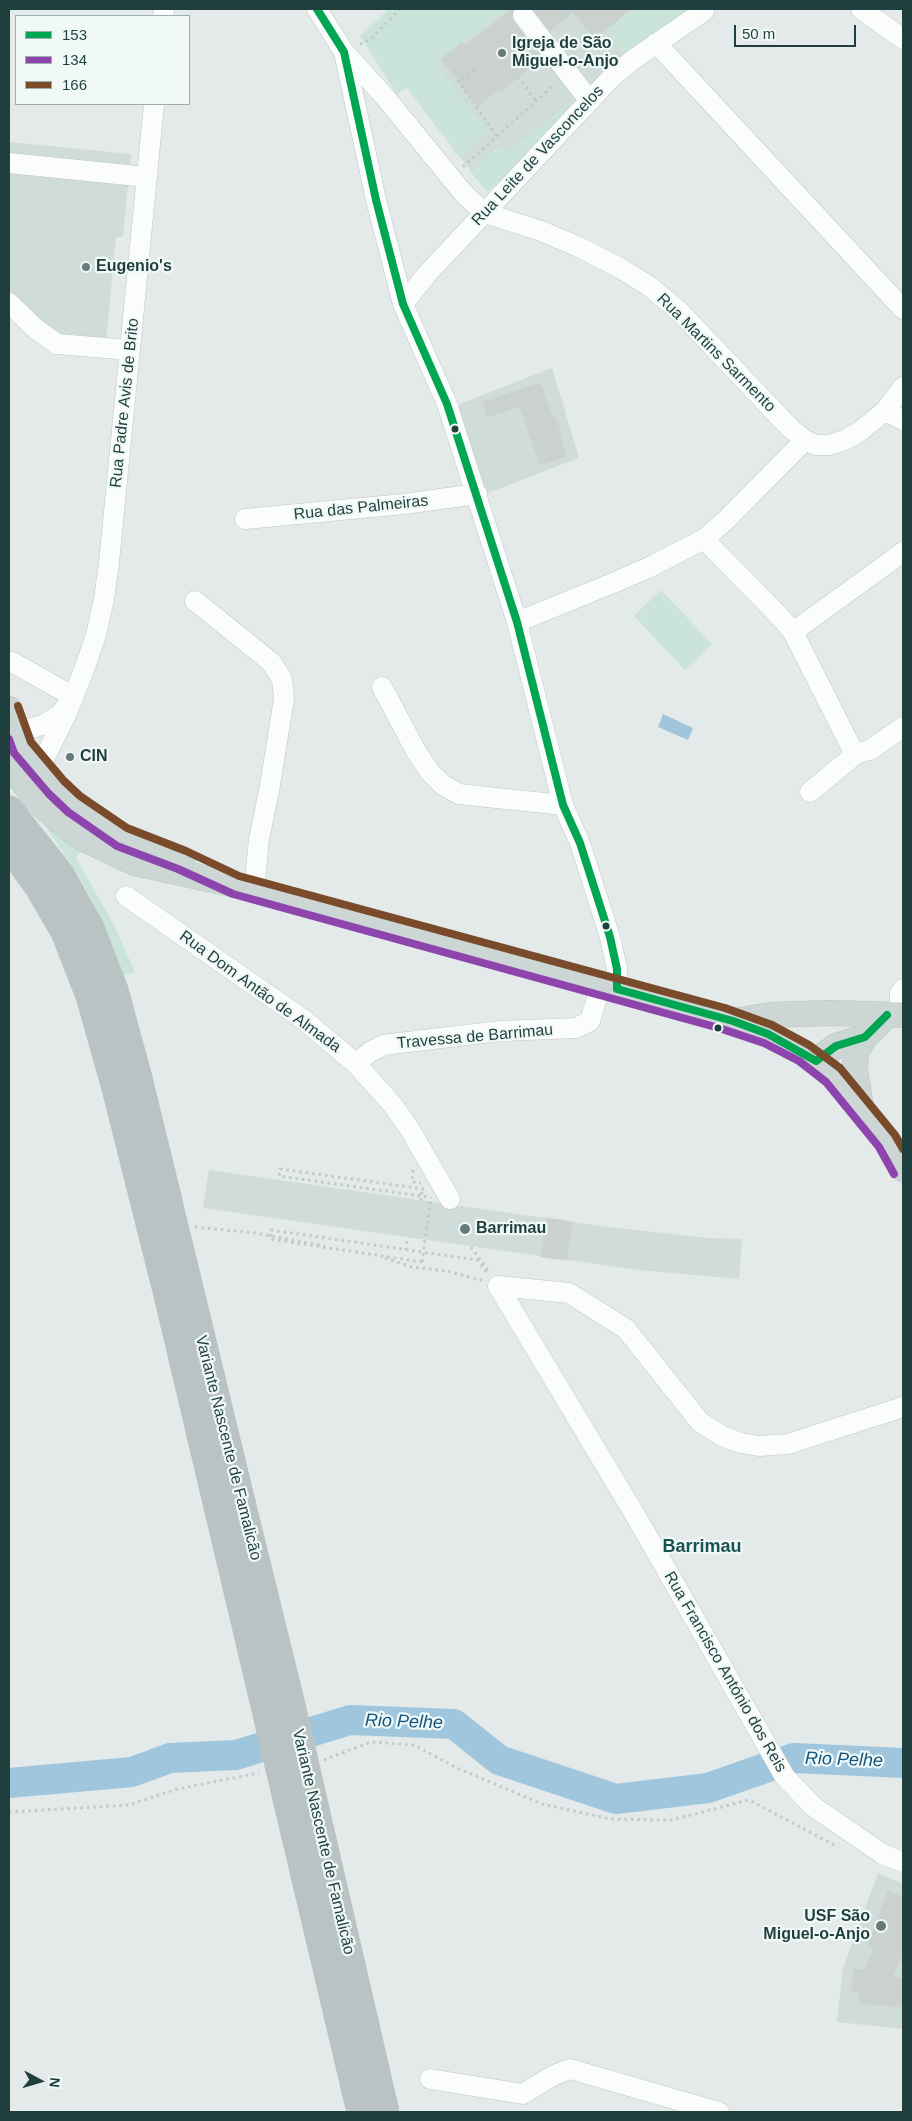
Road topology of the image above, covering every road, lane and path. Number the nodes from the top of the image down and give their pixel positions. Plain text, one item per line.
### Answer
1 (317, 9) edge
2 (400, 9) edge
3 (861, 9) edge
4 (704, 11) dead end
5 (523, 15) dead end
6 (903, 39) edge
7 (656, 43) junction
8 (344, 52) junction
9 (475, 70) dead end
10 (568, 73) junction
11 (518, 77) dead end
12 (385, 97) junction
13 (536, 101) junction
14 (590, 101) junction
15 (154, 105) edge
16 (358, 120) junction
17 (497, 136) junction
18 (9, 163) edge
19 (463, 167) dead end
20 (147, 178) junction
21 (485, 213) junction
22 (392, 264) junction
23 (428, 274) junction
24 (9, 303) edge
25 (403, 304) junction
26 (903, 310) edge
27 (130, 350) junction
28 (903, 387) edge
29 (885, 411) junction
30 (903, 420) edge
31 (805, 440) junction
32 (477, 494) junction
33 (245, 519) dead end
34 (704, 538) junction
35 (903, 552) edge
36 (195, 601) dead end
37 (517, 622) junction
38 (793, 632) junction
39 (12, 662) dead end
40 (382, 687) dead end
41 (74, 697) junction
42 (9, 709) edge
43 (903, 727) edge
44 (14, 750) edge
45 (857, 753) junction
46 (40, 767) junction
47 (810, 792) dead end
48 (563, 805) junction
49 (9, 810) edge
50 (9, 846) edge
51 (245, 887) junction
52 (126, 896) dead end
53 (609, 987) junction
54 (903, 989) edge
55 (102, 993) junction
56 (828, 1013) junction
57 (897, 1015) edge
58 (733, 1021) junction
59 (865, 1037) junction
60 (794, 1047) junction
61 (816, 1061) junction
62 (356, 1064) junction
63 (861, 1107) junction
64 (903, 1169) edge
65 (422, 1189) junction
66 (443, 1196) junction
67 (421, 1201) dead end
68 (192, 1227) dead end
69 (407, 1237) dead end
70 (471, 1247) dead end
71 (406, 1250) junction
72 (498, 1286) junction
73 (903, 1407) edge
74 (317, 1762) dead end
75 (261, 1773) dead end
76 (9, 1812) edge
77 (843, 1850) dead end
78 (903, 1862) edge
79 (430, 2079) dead end
80 (361, 2112) edge
81 (386, 2112) edge
82 (719, 2112) edge

1 - 8 street
2 - 8 path
3 - 6 street
4 - 7 street, Rua Leite de Vasconcelos
5 - 10 street
7 - 14 street, Rua Leite de Vasconcelos
7 - 26 street
8 - 12 street
8 - 16 street, Travessa de Barrimau
9 - 17 path
10 - 13 path
10 - 14 street
11 - 13 path
12 - 16 street
12 - 21 street
13 - 17 path
14 - 21 street, Rua Leite de Vasconcelos
15 - 20 street, Rua Padre Avis de Brito
16 - 22 street, Travessa de Barrimau
17 - 19 path
18 - 20 street
20 - 27 street, Rua Padre Avis de Brito
21 - 23 street, Rua Leite de Vasconcelos
21 - 31 street, Rua Martins Sarmento
22 - 23 street
22 - 25 street, Travessa de Barrimau
23 - 25 street, Rua Leite de Vasconcelos
24 - 27 street
25 - 32 street, Travessa de Barrimau
27 - 41 street, Rua Padre Avis de Brito
28 - 29 street
29 - 30 street
29 - 31 street
31 - 34 street
32 - 33 street, Rua das Palmeiras
32 - 37 street, Travessa de Barrimau
34 - 37 street
34 - 38 street
35 - 38 street
36 - 51 street
37 - 48 street, Travessa de Barrimau
38 - 45 street
39 - 41 street
40 - 48 street
41 - 44 street, Rua Padre Avis de Brito
41 - 46 street, Rua Padre Avis de Brito
42 - 44 main road
43 - 45 street
44 - 46 main road
44 - 51 main road
45 - 47 street
46 - 51 main road
48 - 53 street, Travessa de Barrimau
49 - 55 highway, Variante Nascente de Famalicão
50 - 55 highway, Variante Nascente de Famalicão
51 - 53 main road
52 - 62 street, Rua Dom Antão de Almada
53 - 58 main road
53 - 62 street, Travessa de Barrimau
54 - 57 street
55 - 80 highway, Variante Nascente de Famalicão, bridge
55 - 81 highway, Variante Nascente de Famalicão, bridge
56 - 57 main road
56 - 58 main road
56 - 60 main road
57 - 59 main road
58 - 60 main road
59 - 61 main road
59 - 63 main road
60 - 61 main road
61 - 63 main road
62 - 66 street, Rua Dom Antão de Almada
63 - 64 main road
65 - 66 path
65 - 66 path
65 - 67 path
66 - 71 path, bridge
68 - 72 path
69 - 71 path
70 - 72 path
71 - 72 path
72 - 73 street
72 - 78 street, Rua Francisco António dos Reis
74 - 77 path
75 - 76 path
79 - 82 street

